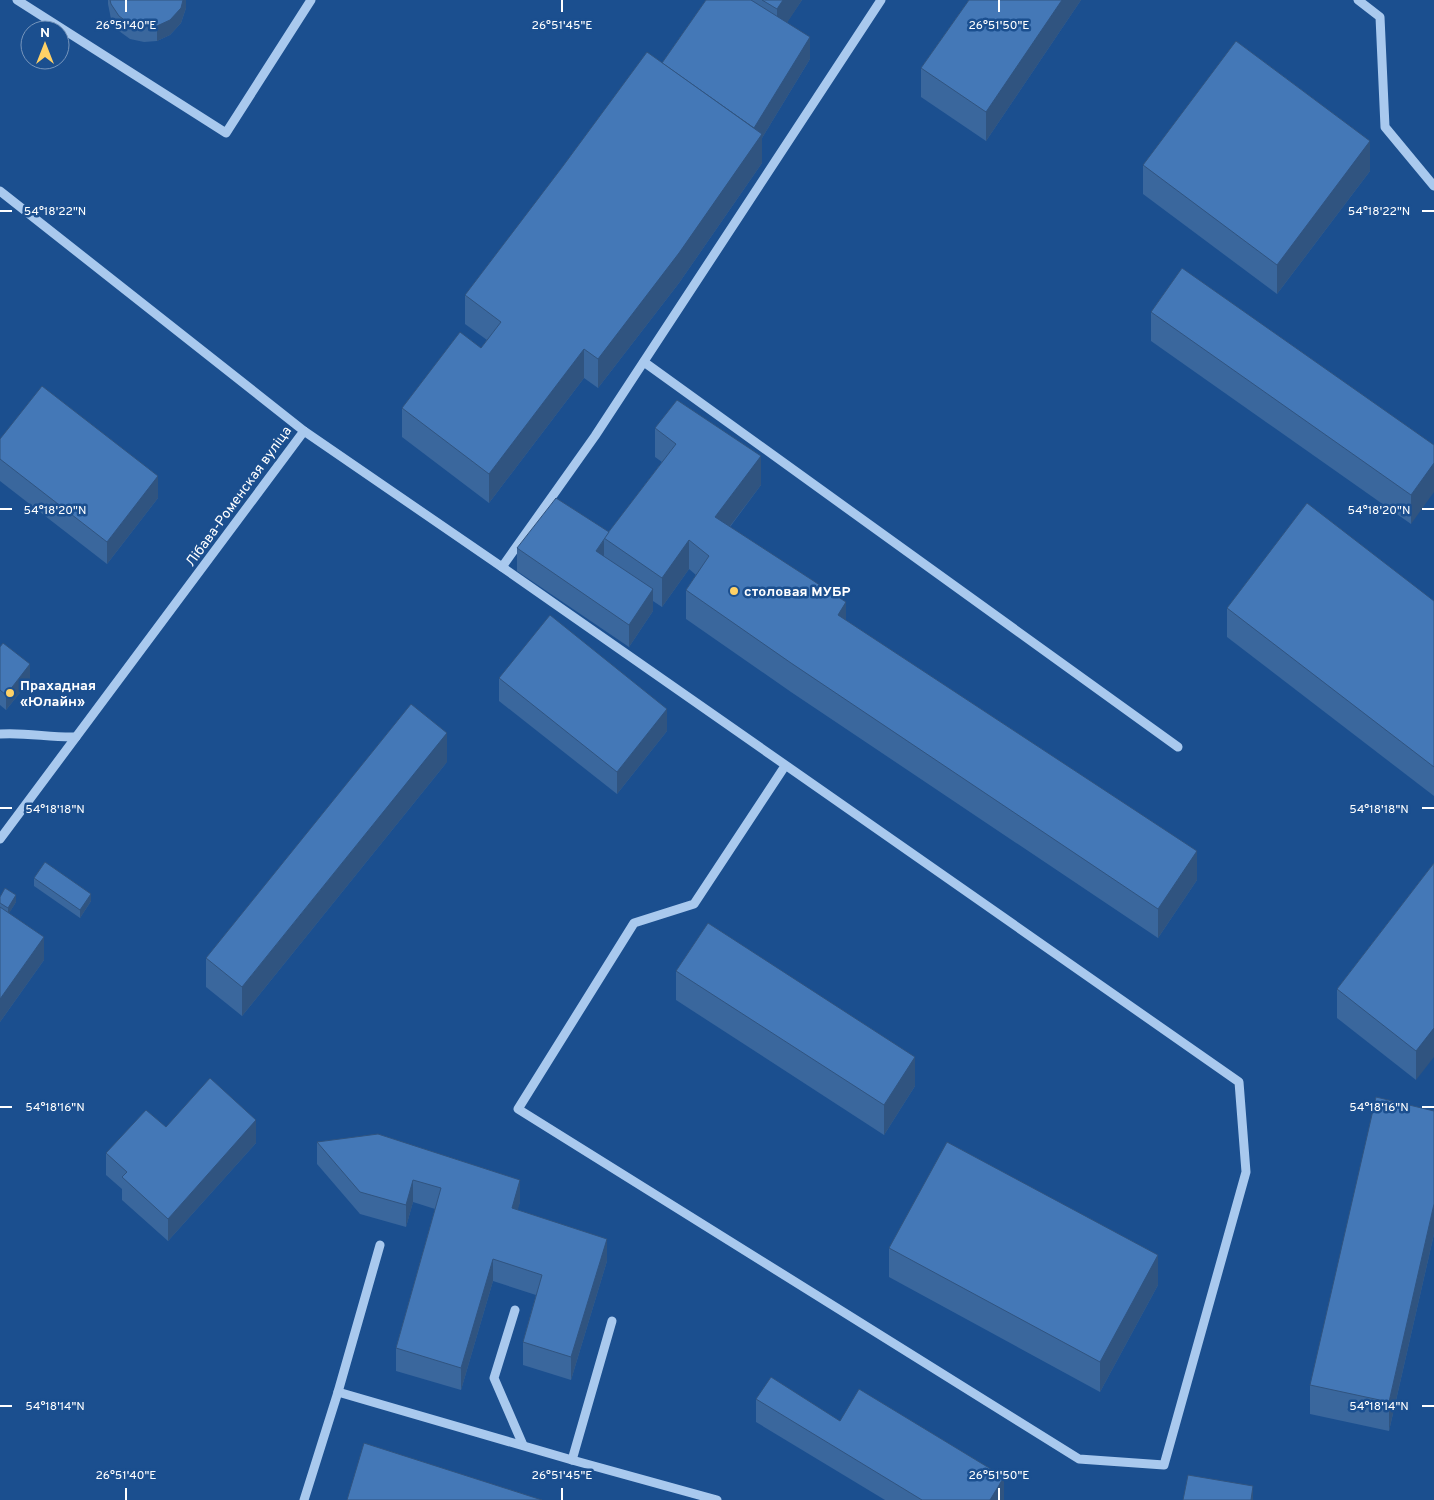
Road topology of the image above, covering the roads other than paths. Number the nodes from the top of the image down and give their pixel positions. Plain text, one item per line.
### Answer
1 (17, 0) edge
2 (311, 0) edge
3 (881, 0) edge
4 (1358, 0) edge
5 (1434, 186) edge
6 (0, 191) edge
7 (644, 362) junction
8 (304, 431) junction
9 (502, 567) junction
10 (0, 734) edge
11 (76, 737) junction
12 (1178, 747) dead end
13 (785, 766) junction
14 (0, 839) edge
15 (380, 1245) dead end
16 (514, 1310) dead end
17 (612, 1321) dead end
18 (338, 1392) junction
19 (523, 1445) junction
20 (572, 1460) junction
21 (304, 1500) edge
22 (717, 1500) edge

1 - 2 street
3 - 7 street
4 - 5 street
6 - 8 street, Лібава-Роменская вуліца
7 - 9 street
7 - 12 street
8 - 9 street
8 - 11 street, Лібава-Роменская вуліца
9 - 13 street
10 - 11 street
11 - 14 street, Лібава-Роменская вуліца
13 - 13 street
15 - 18 street
16 - 19 street
17 - 20 street
18 - 19 street
18 - 21 street
19 - 20 street
20 - 22 street

